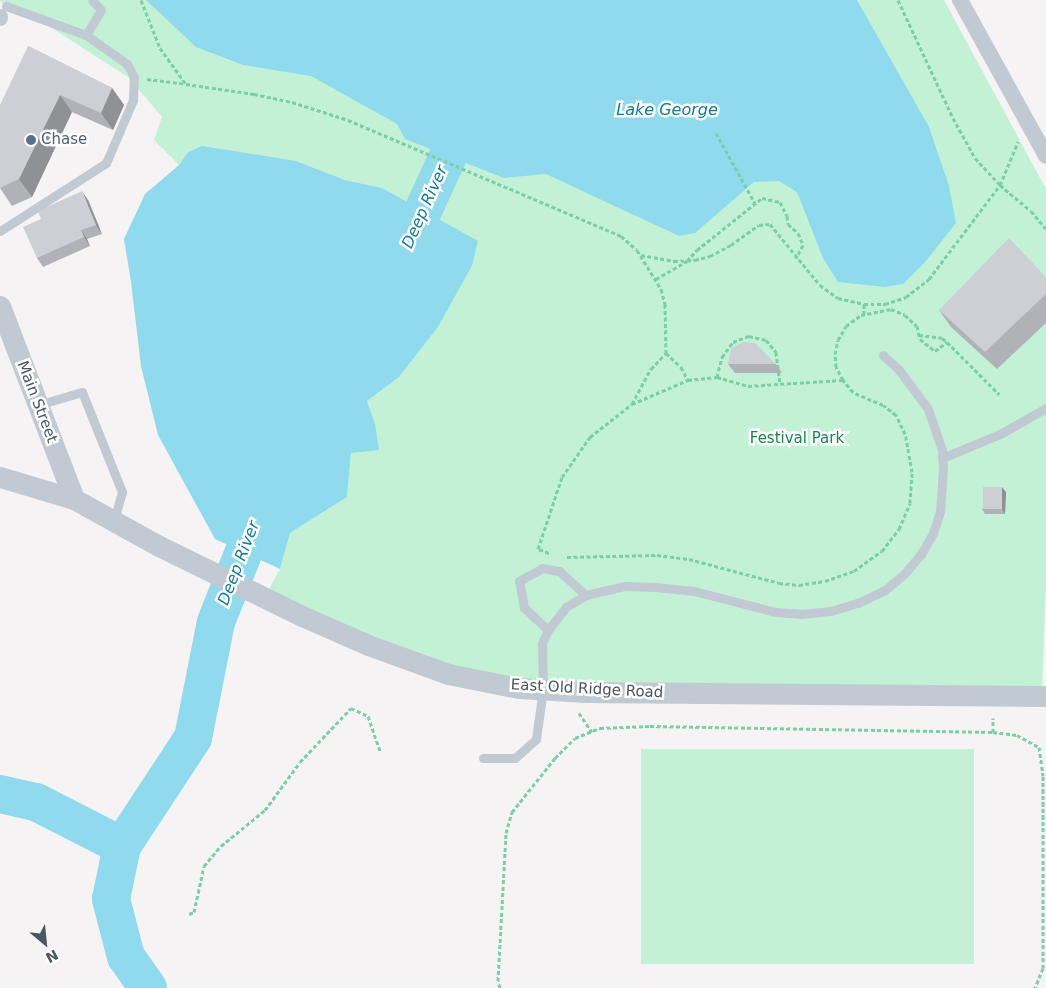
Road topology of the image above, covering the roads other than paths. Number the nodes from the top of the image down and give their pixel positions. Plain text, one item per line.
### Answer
1 (92, 0) edge
2 (960, 0) edge
3 (4, 10) edge
4 (86, 34) junction
5 (1046, 156) edge
6 (0, 231) edge
7 (0, 306) edge
8 (883, 355) dead end
9 (38, 405) junction
10 (1046, 408) edge
11 (942, 458) junction
12 (0, 477) edge
13 (74, 499) junction
14 (114, 521) junction
15 (586, 595) junction
16 (548, 630) junction
17 (543, 689) junction
18 (1046, 696) edge
19 (483, 758) dead end

1 - 4 lane
2 - 5 street
3 - 4 lane
4 - 6 lane
7 - 9 street, Main Street
8 - 11 lane
9 - 13 street, Main Street
9 - 14 lane
10 - 11 lane
11 - 15 lane
12 - 13 street, East Old Ridge Road
13 - 14 street, East Old Ridge Road
14 - 17 street, East Old Ridge Road
15 - 16 lane
15 - 16 lane
16 - 17 lane
17 - 18 street, East Old Ridge Road
17 - 19 lane

